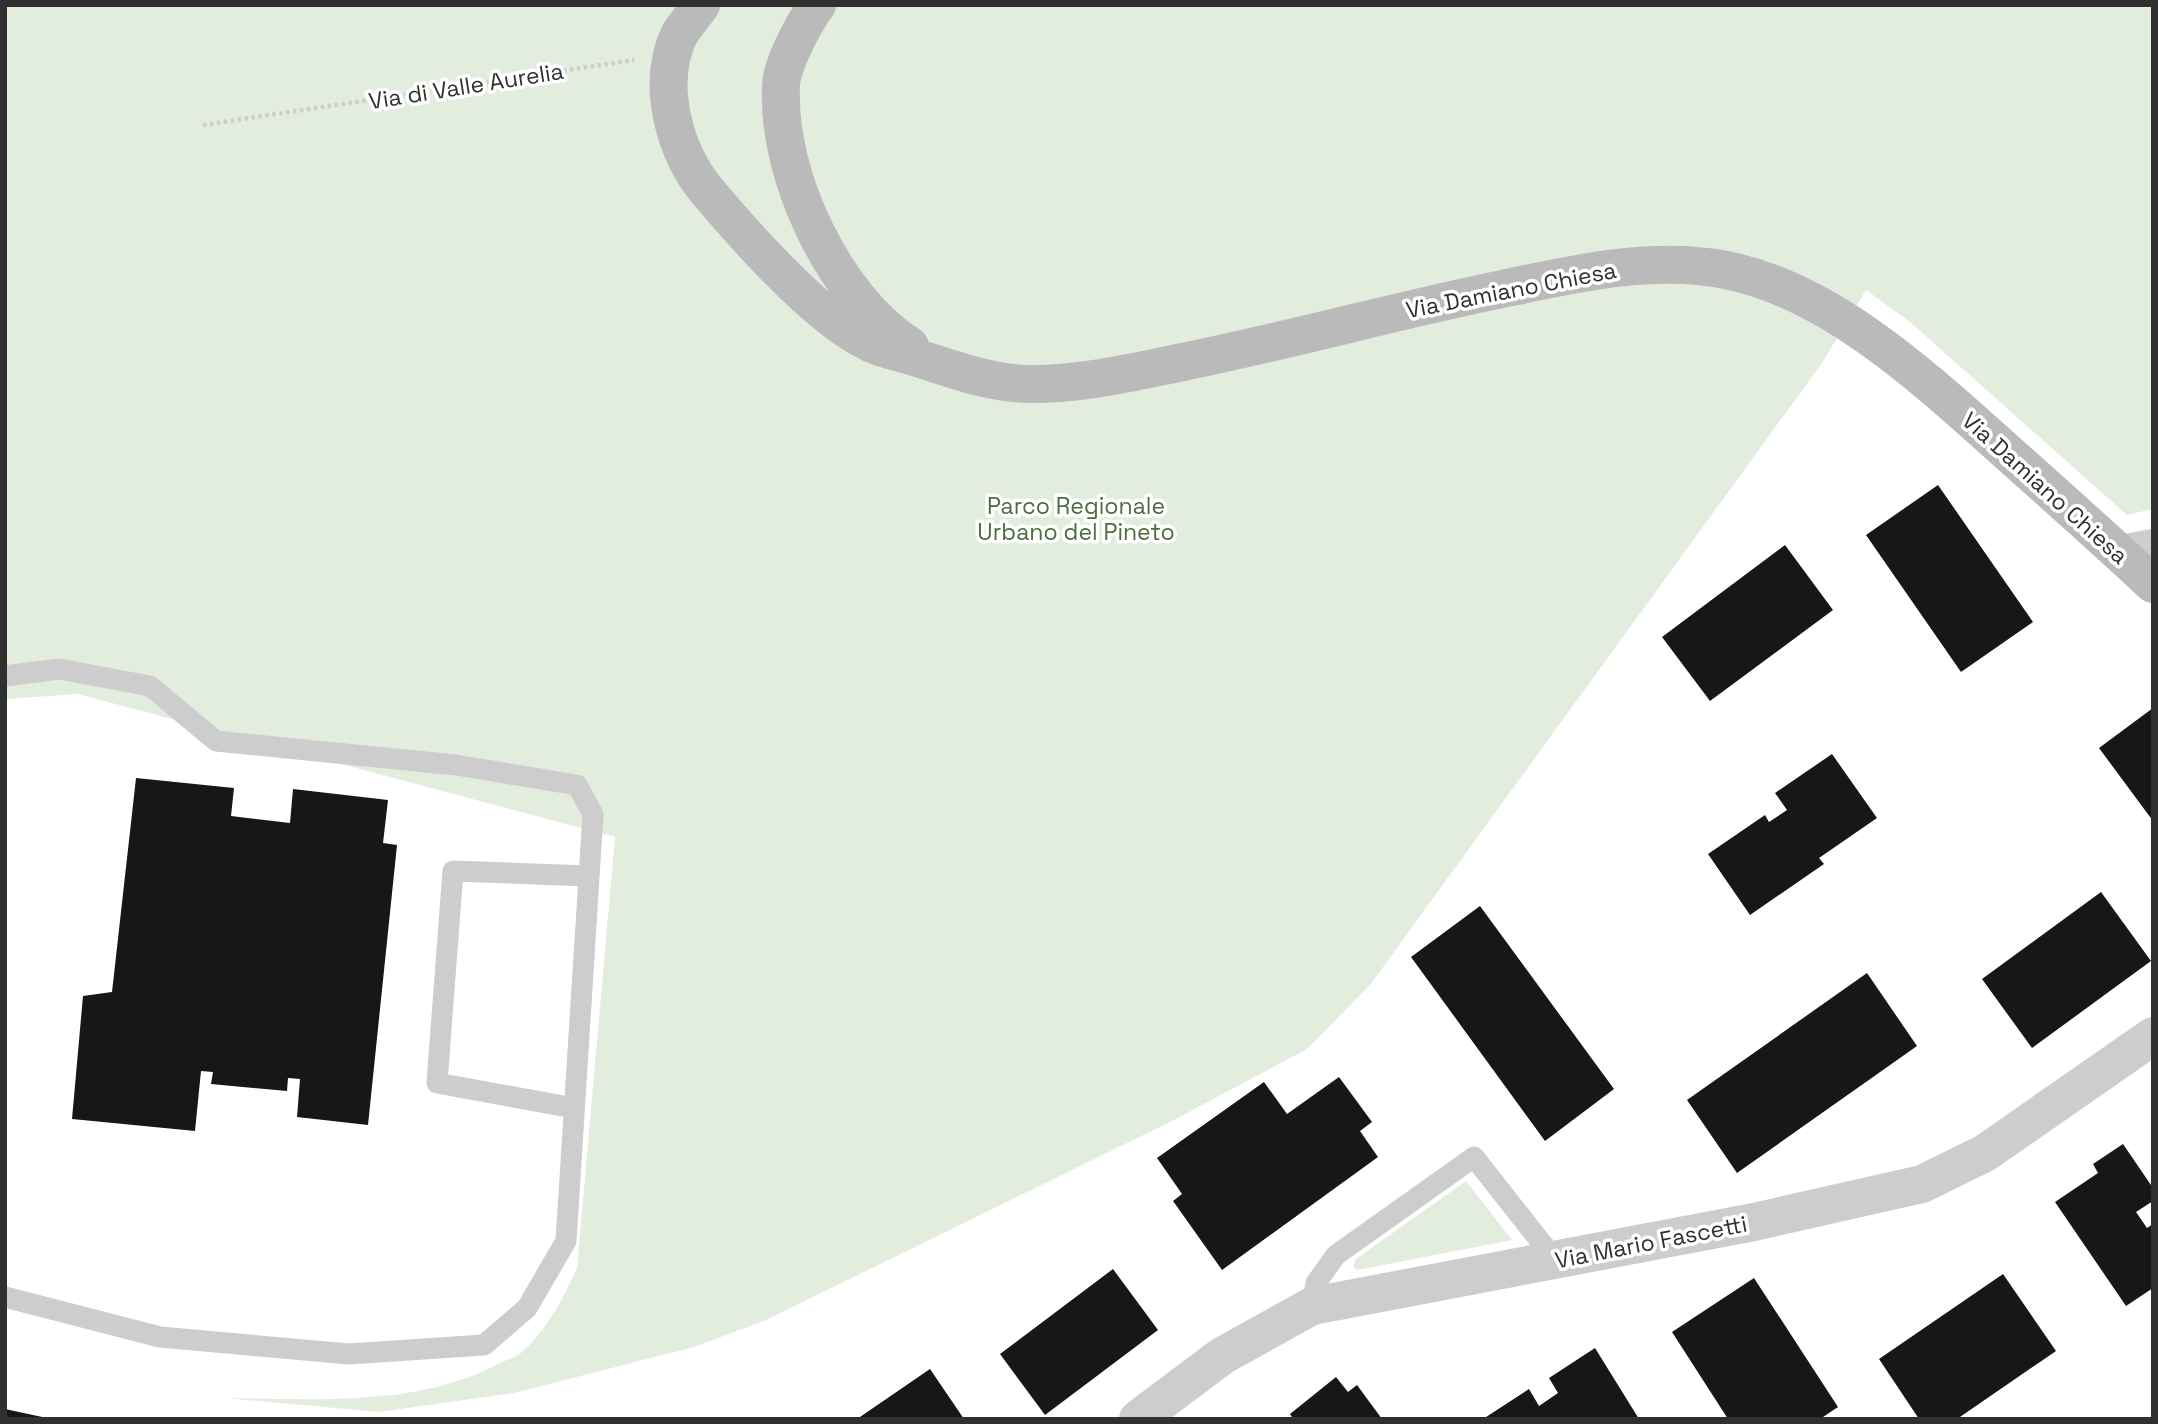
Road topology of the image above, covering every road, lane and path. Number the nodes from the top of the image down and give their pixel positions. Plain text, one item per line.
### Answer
1 (701, 5) edge
2 (817, 5) edge
3 (673, 54) junction
4 (203, 125) dead end
5 (938, 365) junction
6 (2137, 551) edge
7 (2153, 584) edge
8 (5, 676) edge
9 (588, 876) junction
10 (2153, 1036) edge
11 (574, 1108) junction
12 (1555, 1260) junction
13 (5, 1297) edge
14 (1312, 1306) junction
15 (1138, 1419) edge

1 - 3 street
2 - 5 street, Via Damiano Chiesa
3 - 4 path, Via di Valle Aurelia
3 - 5 street, Via Damiano Chiesa
5 - 6 street, Via Damiano Chiesa
6 - 7 street, Via Damiano Chiesa
8 - 9 lane
9 - 11 lane
9 - 11 lane
10 - 12 street, Via Mario Fascetti
11 - 13 lane
12 - 14 street, Via Mario Fascetti
12 - 14 lane
14 - 15 street, Via Mario Fascetti

